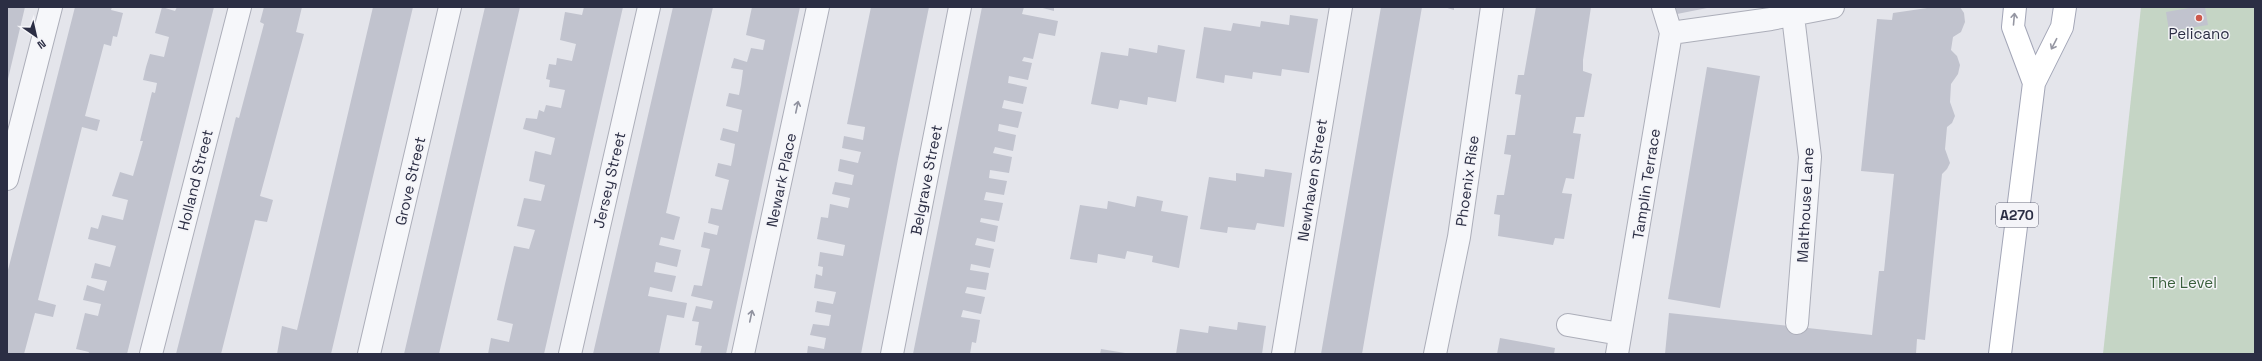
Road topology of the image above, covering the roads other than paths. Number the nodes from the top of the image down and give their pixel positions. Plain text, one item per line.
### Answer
1 (51, 7) edge
2 (240, 7) edge
3 (450, 7) edge
4 (649, 7) edge
5 (818, 7) edge
6 (960, 7) edge
7 (1341, 7) edge
8 (1492, 7) edge
9 (1663, 7) edge
10 (1833, 7) edge
11 (2015, 7) edge
12 (2065, 7) edge
13 (1770, 13) edge
14 (1793, 16) junction
15 (1671, 33) junction
16 (2034, 83) junction
17 (7, 179) edge
18 (1797, 323) dead end
19 (1568, 325) dead end
20 (1618, 344) edge
21 (151, 354) edge
22 (369, 354) edge
23 (570, 354) edge
24 (743, 354) edge
25 (892, 354) edge
26 (1283, 354) edge
27 (1435, 354) edge
28 (2000, 354) edge

1 - 17 street
2 - 21 street, Holland Street
3 - 22 street, Grove Street
4 - 23 street, Jersey Street
24 -> 5 street, Newark Place
6 - 25 street, Belgrave Street
7 - 26 street, Newhaven Street
8 - 27 street, Phoenix Rise
9 - 15 street
10 - 14 street
16 -> 11 main road, A270
12 -> 16 main road, A270
13 - 14 street
13 - 15 street
14 - 18 street, Malthouse Lane
15 - 20 street, Tamplin Terrace
16 - 28 main road, A270
19 - 20 street, Tamplin Terrace

